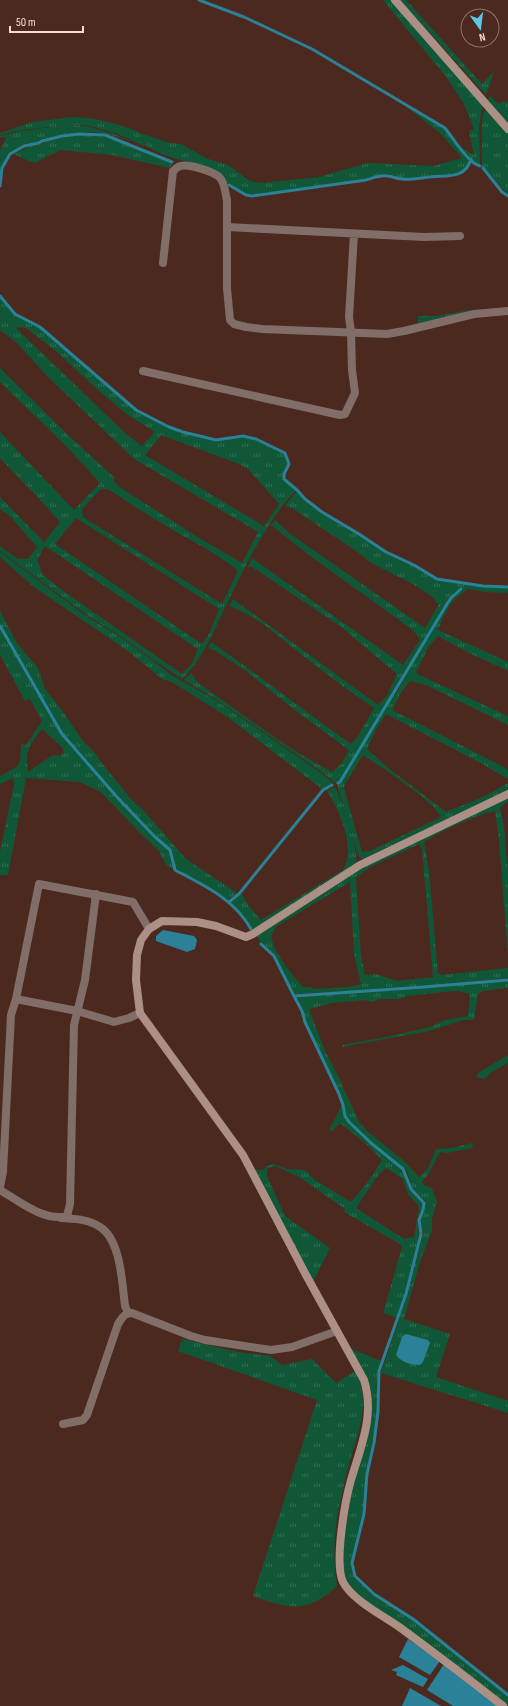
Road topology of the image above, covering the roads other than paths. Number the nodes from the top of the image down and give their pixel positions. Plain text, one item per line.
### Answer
1 (394, 0) edge
2 (508, 129) edge
3 (227, 227) junction
4 (354, 234) junction
5 (460, 236) dead end
6 (163, 263) dead end
7 (508, 311) edge
8 (351, 332) junction
9 (143, 371) dead end
10 (508, 794) edge
11 (96, 894) junction
12 (149, 928) junction
13 (16, 999) junction
14 (77, 1011) junction
15 (140, 1013) junction
16 (0, 1188) edge
17 (58, 1218) junction
18 (128, 1313) junction
19 (337, 1331) junction
20 (63, 1424) dead end
21 (503, 1706) edge

1 - 2 street
3 - 4 street
3 - 6 street
3 - 8 street
4 - 5 street
4 - 8 street
7 - 8 street
8 - 9 street
10 - 12 street
11 - 12 street
11 - 13 street
11 - 14 street
12 - 15 street
13 - 14 street
13 - 16 street
14 - 15 street
14 - 17 street
15 - 19 street
16 - 17 street
17 - 18 street
18 - 19 street
18 - 20 street
19 - 21 street

